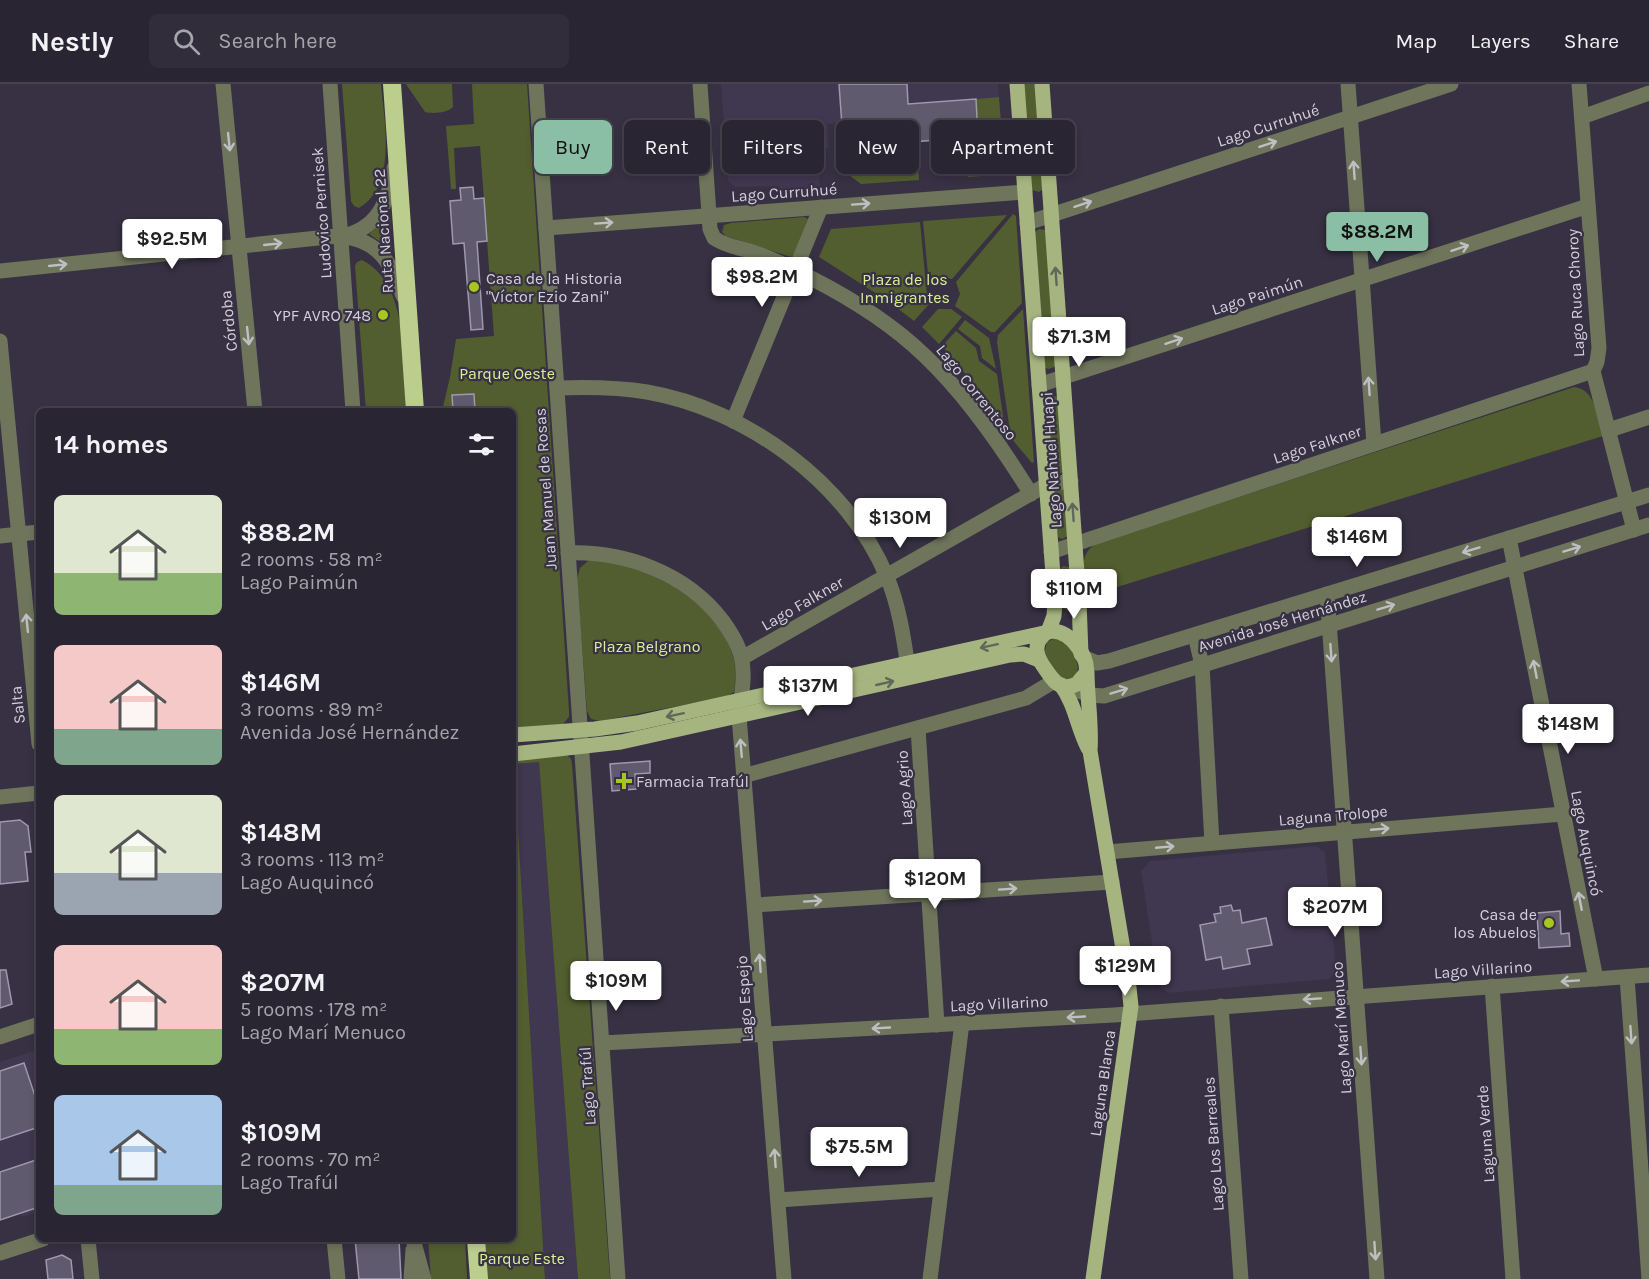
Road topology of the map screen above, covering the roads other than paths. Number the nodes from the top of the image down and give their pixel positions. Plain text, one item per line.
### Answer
1 (223, 84) edge
2 (330, 84) edge
3 (392, 84) edge
4 (536, 84) edge
5 (700, 84) edge
6 (1017, 84) edge
7 (1042, 84) edge
8 (1348, 84) edge
9 (1451, 84) edge
10 (1580, 84) edge
11 (1649, 93) edge
12 (1350, 117) junction
13 (1582, 117) junction
14 (397, 150) junction
15 (1025, 192) junction
16 (1588, 206) junction
17 (821, 207) junction
18 (709, 215) junction
19 (1052, 215) junction
20 (1027, 223) junction
21 (546, 228) junction
22 (341, 237) junction
23 (239, 247) junction
24 (795, 270) junction
25 (0, 271) edge
26 (1362, 280) junction
27 (408, 313) junction
28 (0, 341) edge
29 (1593, 371) junction
30 (1063, 377) junction
31 (1039, 385) junction
32 (557, 388) junction
33 (255, 408) edge
34 (353, 408) edge
35 (416, 408) edge
36 (1649, 417) edge
37 (733, 421) junction
38 (1608, 430) junction
39 (1374, 444) junction
40 (1071, 481) junction
41 (1046, 485) junction
42 (1031, 494) junction
43 (1649, 495) edge
44 (1627, 502) junction
45 (1642, 528) edge
46 (36, 532) edge
47 (19, 534) junction
48 (0, 536) edge
49 (1509, 538) junction
50 (1075, 543) junction
51 (1051, 552) junction
52 (568, 553) junction
53 (1514, 567) junction
54 (886, 576) junction
55 (1327, 594) junction
56 (1329, 625) junction
57 (1047, 633) junction
58 (1195, 635) junction
59 (741, 658) junction
60 (1039, 660) junction
61 (1084, 660) junction
62 (1202, 665) junction
63 (909, 670) junction
64 (1059, 684) junction
65 (1087, 694) junction
66 (740, 708) junction
67 (36, 712) edge
68 (918, 728) junction
69 (580, 730) junction
70 (516, 735) edge
71 (581, 748) junction
72 (1090, 751) junction
73 (516, 754) edge
74 (744, 776) junction
75 (36, 793) edge
76 (0, 797) edge
77 (1563, 814) junction
78 (1344, 832) junction
79 (1212, 843) junction
80 (1107, 852) junction
81 (1112, 882) junction
82 (929, 894) junction
83 (755, 905) junction
84 (1649, 975) edge
85 (1627, 977) junction
86 (1596, 979) junction
87 (1492, 986) junction
88 (1356, 996) junction
89 (1221, 1006) junction
90 (1130, 1013) junction
91 (962, 1023) junction
92 (36, 1025) edge
93 (937, 1025) junction
94 (765, 1034) junction
95 (0, 1037) edge
96 (602, 1043) junction
97 (941, 1189) junction
98 (778, 1200) junction
99 (36, 1241) edge
100 (88, 1242) edge
101 (334, 1242) edge
102 (413, 1242) edge
103 (413, 1242) edge
104 (476, 1242) edge
105 (0, 1253) edge
106 (92, 1279) edge
107 (338, 1279) edge
108 (411, 1279) edge
109 (424, 1279) edge
110 (479, 1279) edge
111 (618, 1279) edge
112 (784, 1279) edge
113 (930, 1279) edge
114 (1094, 1279) edge
115 (1241, 1279) edge
116 (1377, 1279) edge
117 (1513, 1279) edge
118 (1649, 1279) edge

1 -> 23 street, Córdoba
2 - 22 street, Ludovico Pernisek
3 - 14 highway, Ruta Nacional 22
4 - 21 street, Juan Manuel de Rosas
5 - 18 street
6 - 15 main road, Lago Nahuel Huapi
7 - 19 main road, Lago Nahuel Huapi
8 - 12 street
9 - 12 street, Lago Curruhué
10 - 13 street, Lago Ruca Choroy
11 - 13 street
19 -> 12 street, Lago Curruhué
26 -> 12 street
13 - 16 street, Lago Ruca Choroy
14 - 22 street
14 - 27 highway, Ruta Nacional 22
17 -> 15 street, Lago Curruhué
15 - 20 main road, Lago Nahuel Huapi
26 -> 16 street, Lago Paimún
16 - 29 street, Lago Ruca Choroy
17 - 18 street, Lago Curruhué
17 - 24 street
21 -> 18 street, Lago Curruhué
18 - 24 street, Lago Correntoso
19 - 20 street, Lago Curruhué
30 -> 19 main road, Lago Nahuel Huapi
20 - 31 main road, Lago Nahuel Huapi
21 - 32 street, Juan Manuel de Rosas
23 -> 22 street
22 - 27 street
22 - 34 street, Ludovico Pernisek
25 -> 23 street
23 -> 33 street, Córdoba
24 - 37 street
24 - 42 street, Lago Correntoso
30 -> 26 street, Lago Paimún
39 -> 26 street
27 - 35 highway, Ruta Nacional 22
28 - 47 street, Salta
29 - 38 street, Lago Ruca Choroy
29 - 39 street, Lago Falkner
30 - 31 street, Lago Paimún
30 - 40 main road, Lago Nahuel Huapi
31 - 41 main road, Lago Nahuel Huapi
32 - 37 street
32 - 52 street, Juan Manuel de Rosas
36 - 38 street
37 - 54 street
38 - 44 street, Lago Ruca Choroy
39 - 50 street, Lago Falkner
40 - 41 street, Lago Falkner
50 -> 40 main road, Lago Nahuel Huapi
41 - 42 street, Lago Falkner
41 - 51 main road, Lago Nahuel Huapi
42 - 54 street, Lago Falkner
43 - 44 street, Avenida José Hernández
44 - 45 street, Lago Ruca Choroy
44 - 49 street, Avenida José Hernández
53 -> 45 street, Avenida José Hernández
46 - 47 street
47 - 48 street
67 -> 47 street, Salta
49 - 53 street, Lago Auquincó
49 -> 55 street, Avenida José Hernández
50 - 51 street, Lago Falkner
50 - 61 main road, Lago Nahuel Huapi
51 - 57 main road, Lago Nahuel Huapi
52 - 59 street
52 - 69 street, Juan Manuel de Rosas
56 -> 53 street, Avenida José Hernández
77 -> 53 street, Lago Auquincó
54 - 59 street, Lago Falkner
54 - 63 street
55 - 56 street, Lago Marí Menuco
55 - 58 street, Avenida José Hernández
56 - 62 street, Avenida José Hernández
56 -> 78 street, Lago Marí Menuco
57 - 60 main road
57 - 61 main road
57 -> 63 main road
58 - 61 street, Avenida José Hernández
58 - 62 street
59 - 66 street, Lago Espejo
60 - 63 main road
60 - 64 main road
61 - 64 main road
61 - 65 main road, Laguna Blanca
65 -> 62 street, Avenida José Hernández
62 - 79 street
63 - 66 main road
64 - 65 street, Avenida José Hernández
64 - 68 street
64 - 72 main road, Laguna Blanca
65 - 72 main road, Laguna Blanca
66 -> 69 main road
66 - 71 main road
74 -> 66 street, Lago Espejo
68 - 74 street
68 - 82 street, Lago Agrio
69 - 70 main road
69 - 71 street, Juan Manuel de Rosas
71 - 73 main road
71 - 96 street, Lago Trafúl
72 - 80 main road, Laguna Blanca
74 - 83 street, Lago Espejo
75 - 76 street
78 -> 77 street, Laguna Trolope
86 -> 77 street, Lago Auquincó
78 - 79 street, Laguna Trolope
78 - 88 street, Lago Marí Menuco
80 -> 79 street, Laguna Trolope
80 - 81 main road, Laguna Blanca
82 -> 81 street
81 - 90 main road, Laguna Blanca
83 -> 82 street
82 - 93 street, Lago Agrio
94 -> 83 street, Lago Espejo
84 - 85 street, Lago Villarino
85 - 86 street, Lago Villarino
85 -> 118 street
86 -> 87 street, Lago Villarino
87 - 88 street, Lago Villarino
87 - 117 street, Laguna Verde
88 -> 89 street, Lago Villarino
88 -> 116 street, Lago Marí Menuco
89 - 90 street, Lago Villarino
89 - 115 street, Lago Los Barreales
90 -> 91 street, Lago Villarino
90 - 114 main road, Laguna Blanca
91 - 93 street, Lago Villarino
91 - 97 street
92 - 95 street
93 -> 94 street, Lago Villarino
94 - 96 street, Lago Villarino
98 -> 94 street, Lago Espejo
96 - 111 street, Lago Trafúl
97 - 98 street
97 - 113 street
98 - 112 street, Lago Espejo
99 - 105 street
100 - 106 street
101 - 107 street
102 - 108 street
103 - 109 street
104 - 110 highway

